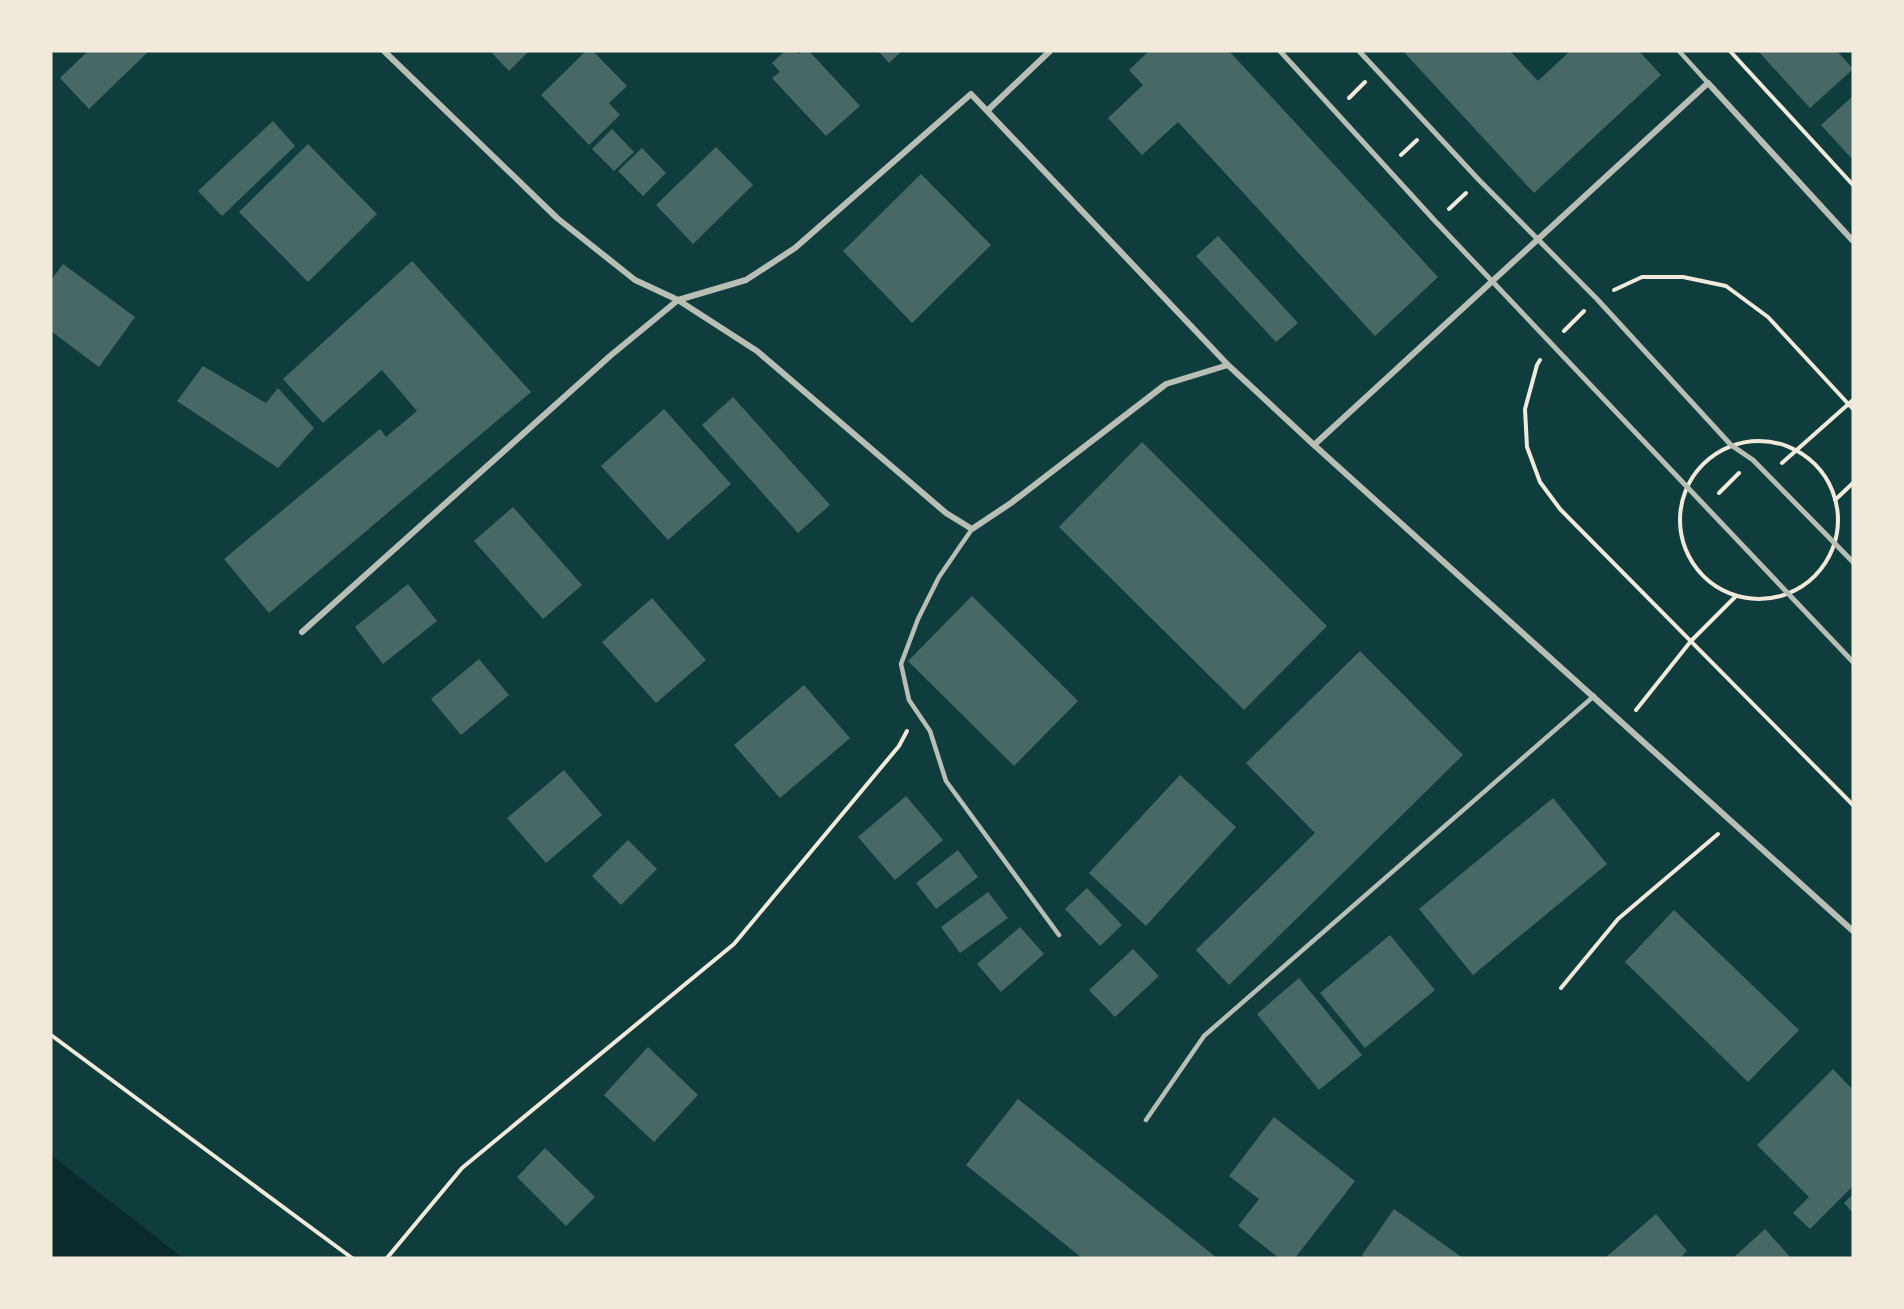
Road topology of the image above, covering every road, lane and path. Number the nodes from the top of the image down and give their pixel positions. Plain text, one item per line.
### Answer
1 (384, 51) edge
2 (1050, 51) edge
3 (1280, 51) edge
4 (1359, 51) edge
5 (1679, 51) edge
6 (1730, 51) edge
7 (1377, 70) junction
8 (1708, 83) junction
9 (987, 111) junction
10 (1335, 111) junction
11 (1430, 127) junction
12 (1387, 168) junction
13 (1479, 180) junction
14 (1853, 185) edge
15 (1436, 222) junction
16 (1538, 238) junction
17 (1853, 241) edge
18 (1493, 282) junction
19 (1596, 298) junction
20 (678, 300) junction
21 (1552, 344) junction
22 (1228, 364) junction
23 (1853, 400) edge
24 (1848, 404) junction
25 (1853, 409) edge
26 (1314, 445) junction
27 (1731, 445) junction
28 (1796, 450) junction
29 (1753, 460) junction
30 (1768, 476) junction
31 (1853, 483) edge
32 (1686, 487) junction
33 (1835, 501) junction
34 (1705, 506) junction
35 (972, 529) junction
36 (1835, 543) junction
37 (1853, 562) edge
38 (1789, 593) junction
39 (1736, 596) junction
40 (302, 632) dead end
41 (1691, 641) junction
42 (1853, 662) edge
43 (1594, 696) junction
44 (909, 700) junction
45 (1625, 724) junction
46 (1853, 805) edge
47 (1732, 822) junction
48 (1853, 931) edge
49 (1059, 935) dead end
50 (1561, 988) dead end
51 (51, 1035) edge
52 (1146, 1120) dead end
53 (352, 1258) edge
54 (387, 1258) edge

1 - 20 street
2 - 9 street
3 - 10 street
4 - 7 street
5 - 8 lane
6 - 14 path
7 - 10 path
7 - 11 street
8 - 16 street
8 - 17 street
9 - 20 street
9 - 22 street
10 - 12 street
11 - 12 path
11 - 13 street
12 - 15 street
13 - 15 path
13 - 16 street
15 - 18 street
16 - 18 street
16 - 19 street
18 - 21 street
18 - 26 street
19 - 21 path
19 - 24 path
19 - 27 street
20 - 35 street
20 - 40 street
21 - 32 street
21 - 41 path
22 - 26 street
22 - 35 street
23 - 24 path
24 - 25 path
24 - 28 path
26 - 43 street
27 - 28 path
27 - 29 street
27 - 32 path
28 - 30 path
28 - 33 path
29 - 30 street
29 - 34 path
30 - 36 street
31 - 33 path
32 - 34 street
32 - 39 path
33 - 36 path
34 - 38 street
35 - 44 lane
36 - 37 street
36 - 38 path
38 - 39 path
38 - 42 street
39 - 41 path
41 - 45 path
41 - 46 path
43 - 45 street
43 - 52 lane
44 - 49 lane
44 - 54 path
45 - 47 street
47 - 48 street
47 - 50 path
51 - 53 path

